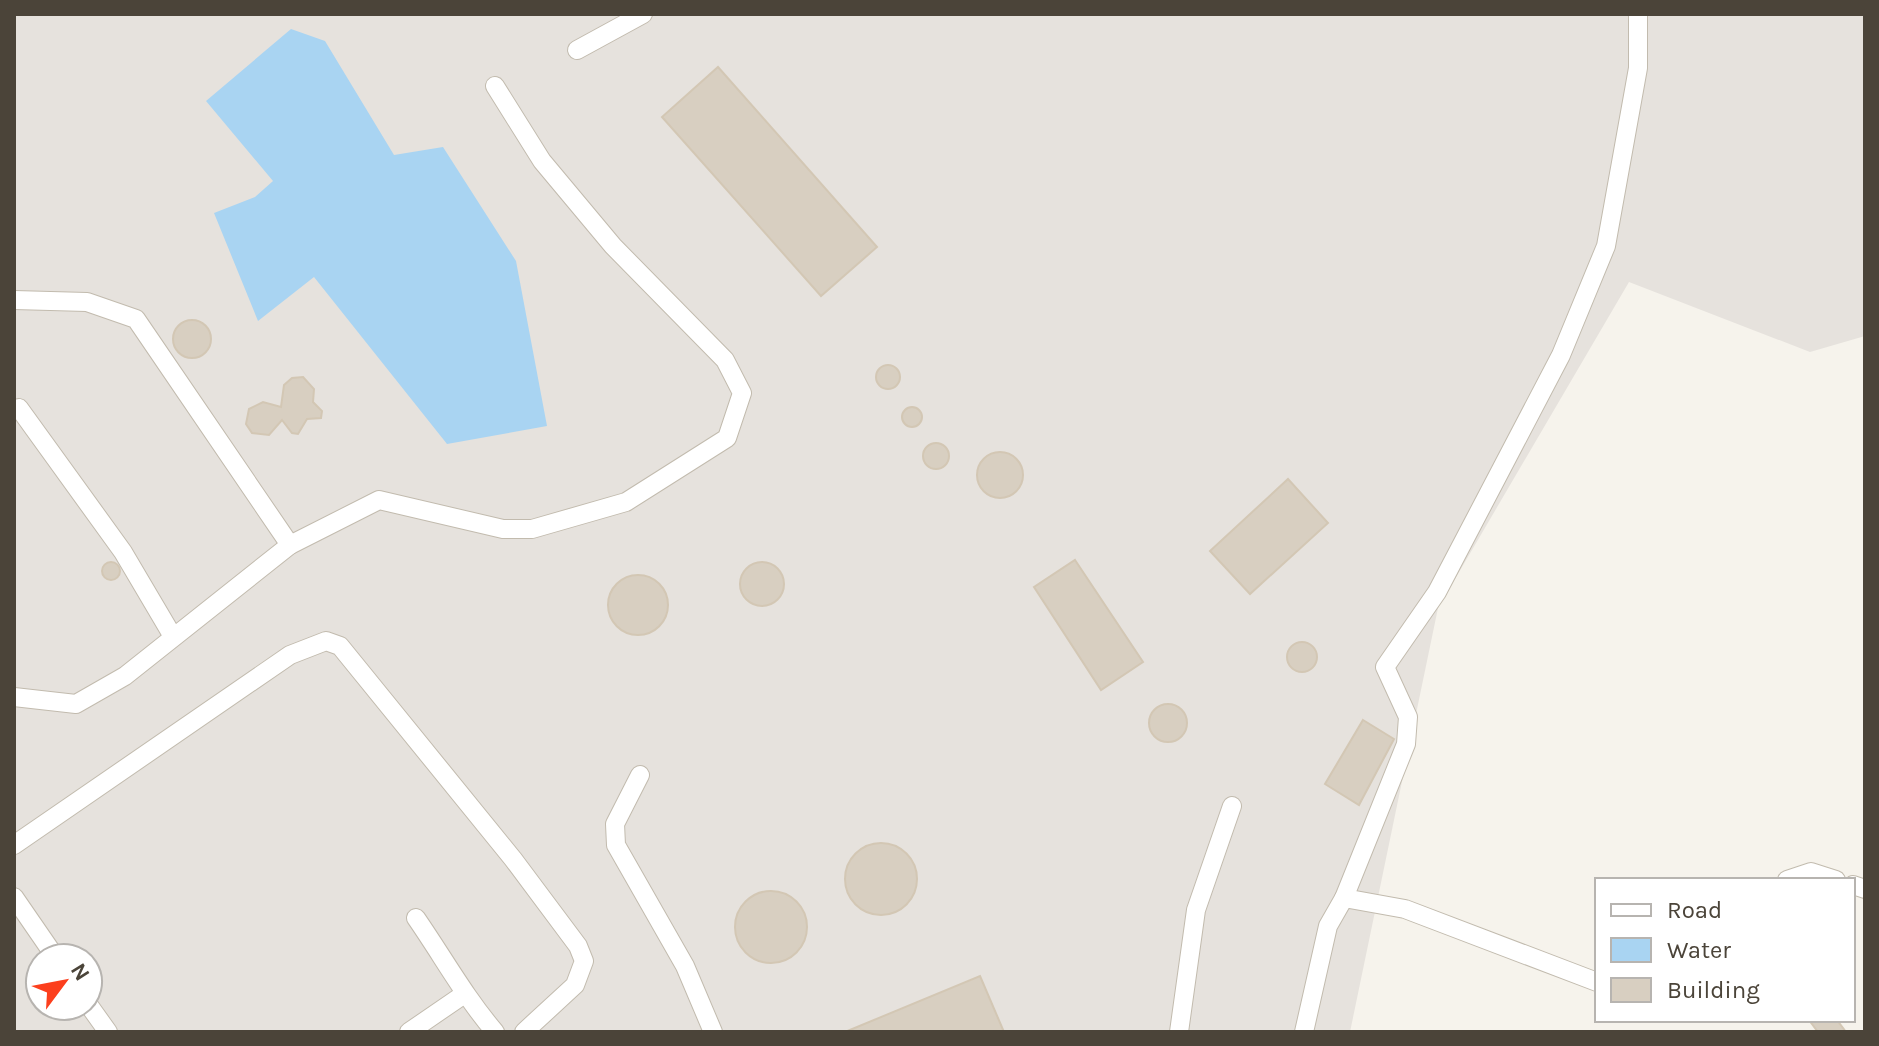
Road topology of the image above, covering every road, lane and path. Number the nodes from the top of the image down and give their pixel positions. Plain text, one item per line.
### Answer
1 (643, 14) edge
2 (1638, 14) edge
3 (577, 50) dead end
4 (495, 86) dead end
5 (14, 300) edge
6 (19, 408) dead end
7 (290, 545) junction
8 (172, 635) junction
9 (14, 697) edge
10 (640, 775) dead end
11 (1232, 806) dead end
12 (14, 845) edge
13 (1793, 878) edge
14 (1830, 878) edge
15 (14, 897) edge
16 (1344, 898) junction
17 (416, 918) dead end
18 (45, 942) edge
19 (1595, 981) edge
20 (463, 995) junction
21 (409, 1032) edge
22 (495, 1032) edge
23 (524, 1032) edge
24 (713, 1032) edge
25 (1179, 1032) edge
26 (1304, 1032) edge

1 - 3 street
2 - 16 street
4 - 7 street
5 - 7 street
6 - 8 street
7 - 8 street
8 - 9 street
10 - 24 street
11 - 25 street
12 - 23 street
13 - 14 street
15 - 18 street
16 - 19 street
16 - 26 street
17 - 20 street
20 - 21 street
20 - 22 street

